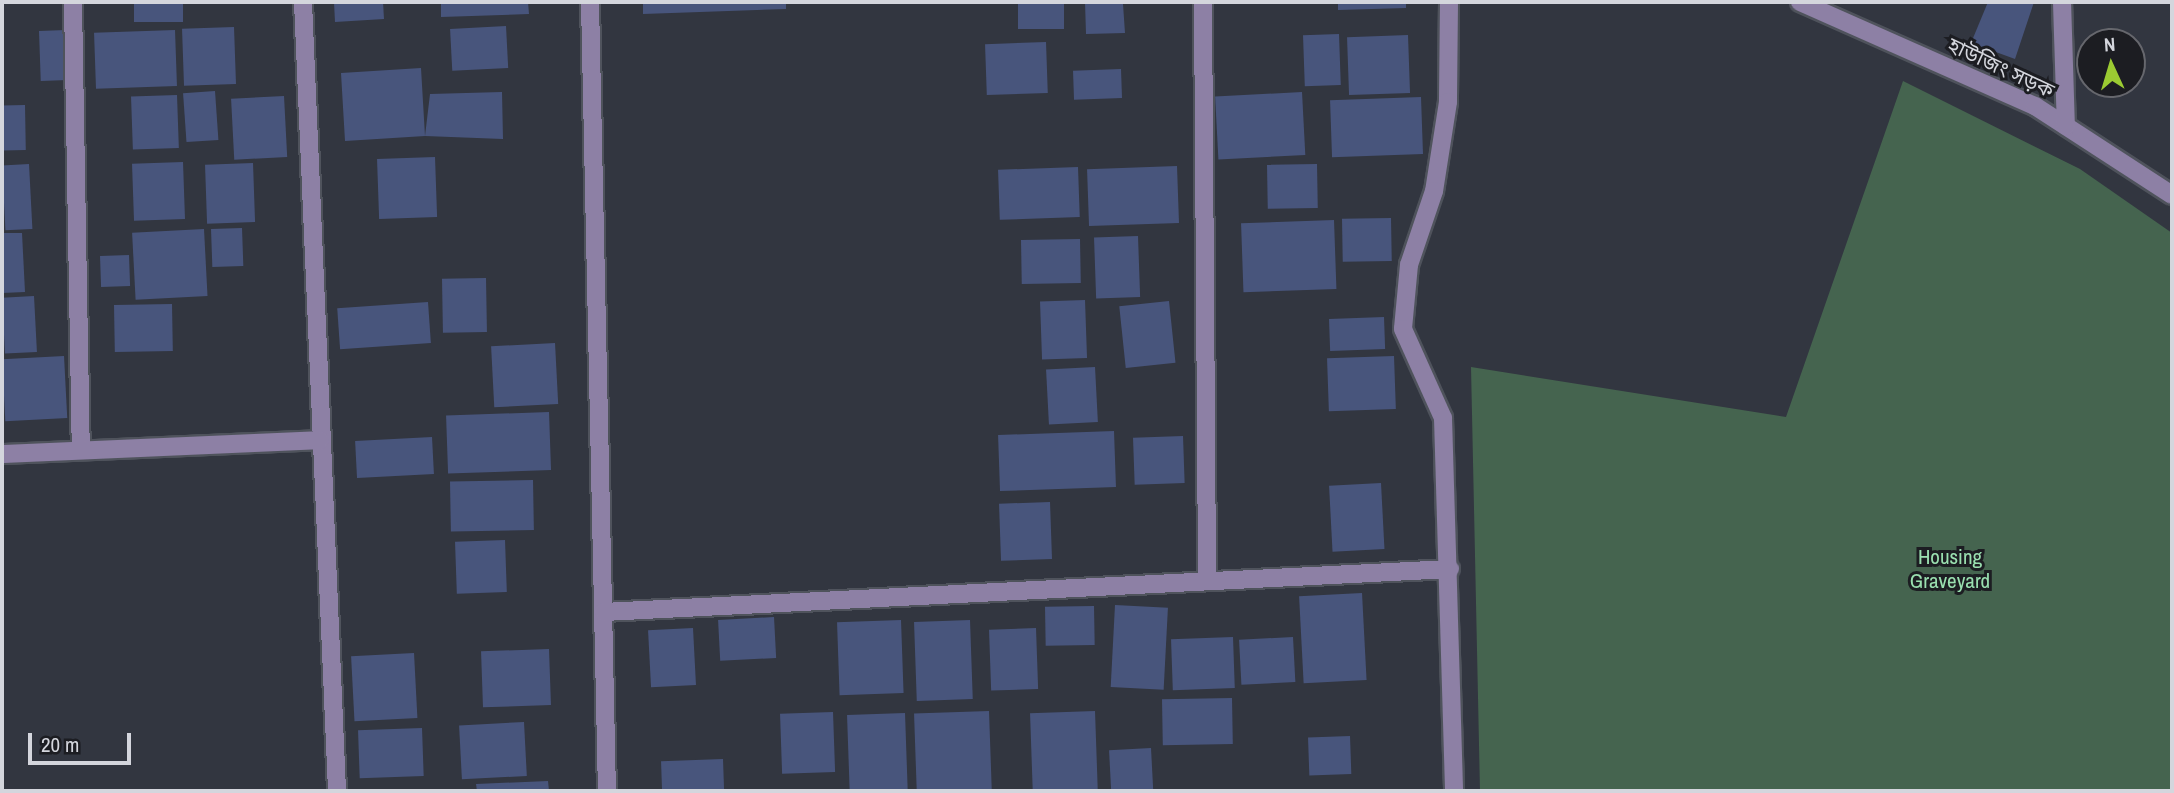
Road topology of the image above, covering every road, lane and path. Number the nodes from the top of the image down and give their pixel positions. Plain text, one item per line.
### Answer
1 (73, 2) edge
2 (303, 2) edge
3 (590, 2) edge
4 (1203, 2) edge
5 (1449, 2) edge
6 (1800, 2) edge
7 (2062, 2) edge
8 (2066, 126) junction
9 (2172, 195) edge
10 (320, 440) junction
11 (81, 450) junction
12 (2, 454) edge
13 (1450, 569) junction
14 (1207, 580) junction
15 (604, 612) junction
16 (337, 791) edge
17 (607, 791) edge
18 (1454, 791) edge

1 - 11 street
2 - 10 street
3 - 15 street
4 - 14 street
5 - 13 street
6 - 8 street, হাউজিং সড়ক
7 - 8 street
8 - 9 street, হাউজিং সড়ক
10 - 11 street
10 - 16 street
11 - 12 street
13 - 14 street
13 - 18 street
14 - 15 street
15 - 17 street

